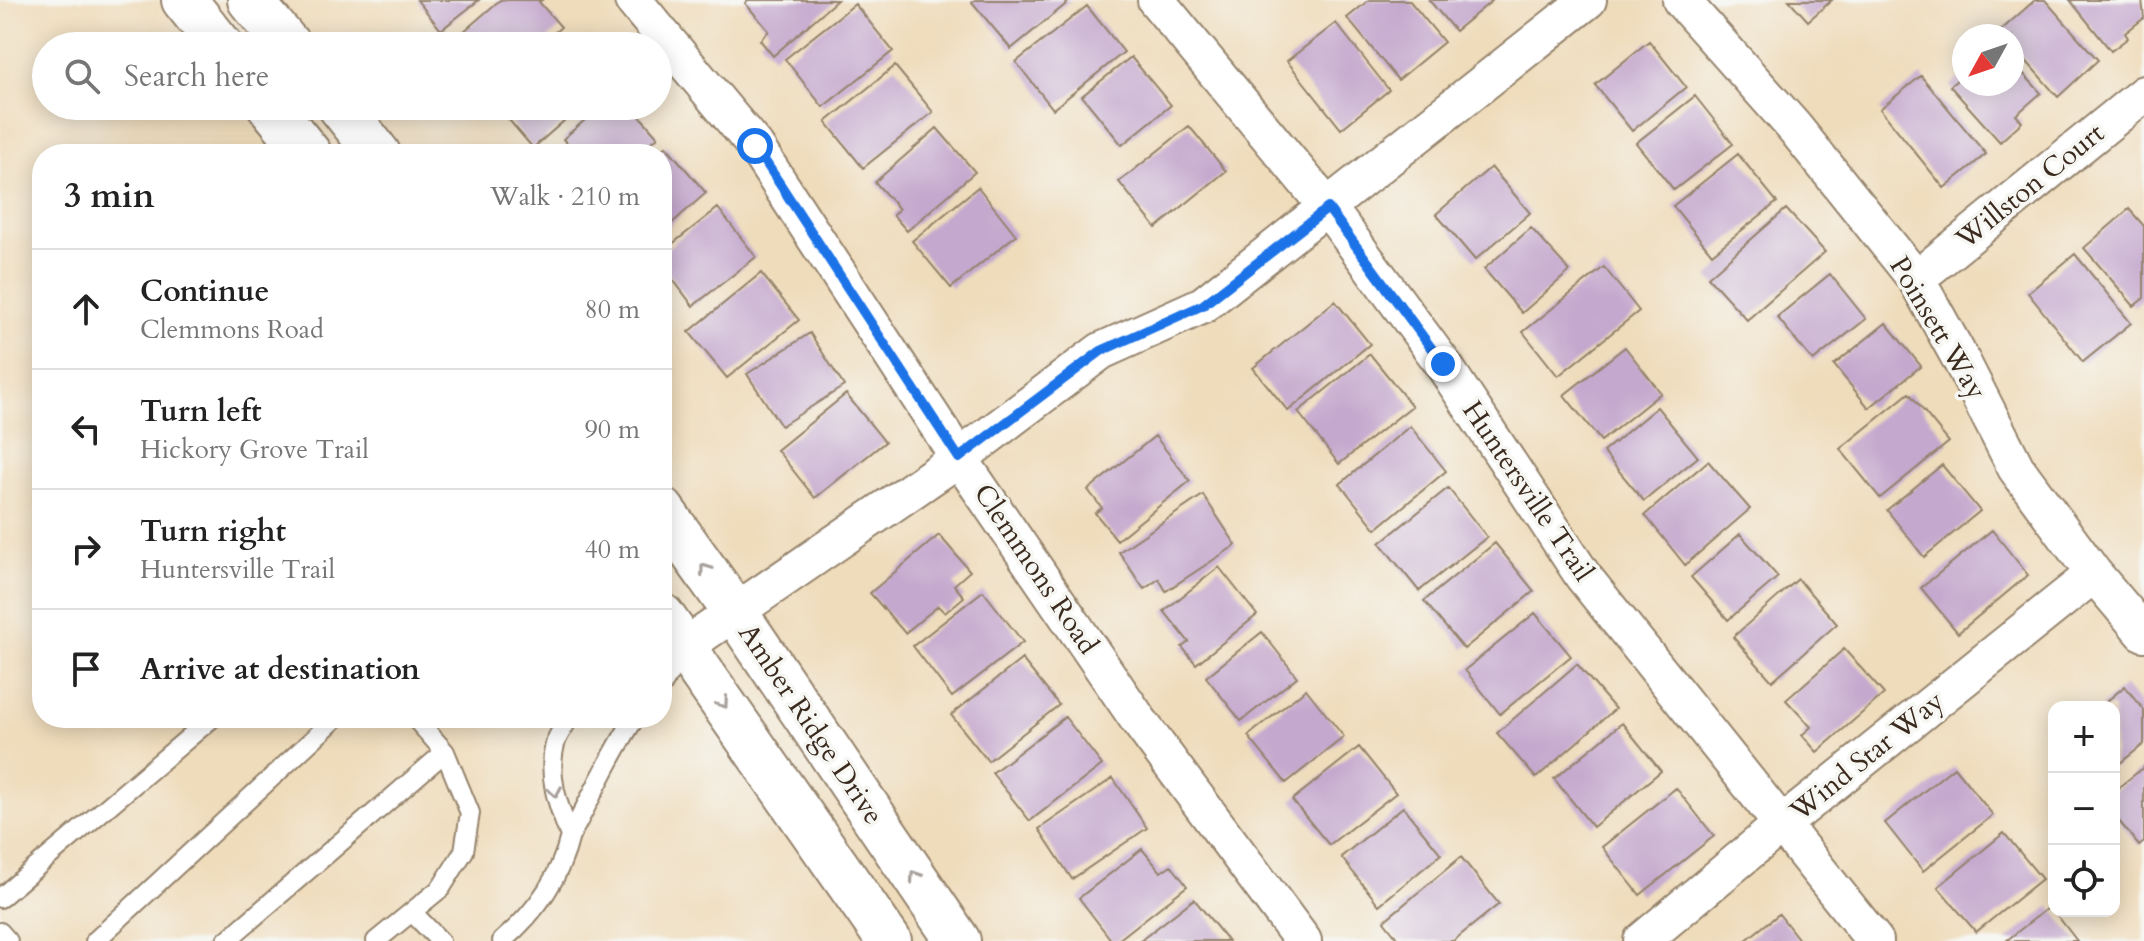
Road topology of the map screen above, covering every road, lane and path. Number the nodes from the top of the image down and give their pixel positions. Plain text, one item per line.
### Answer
1 (184, 0) edge
2 (250, 0) edge
3 (633, 0) edge
4 (1156, 0) edge
5 (1588, 0) edge
6 (1681, 0) edge
7 (210, 32) edge
8 (277, 32) edge
9 (660, 32) edge
10 (672, 47) edge
11 (2144, 94) edge
12 (281, 120) edge
13 (351, 120) edge
14 (301, 144) edge
15 (370, 144) edge
16 (1328, 208) junction
17 (1916, 279) junction
18 (959, 458) junction
19 (672, 524) edge
20 (2094, 574) junction
21 (735, 612) junction
22 (2144, 633) edge
23 (672, 637) edge
24 (672, 642) edge
25 (200, 728) edge
26 (325, 728) edge
27 (424, 728) edge
28 (563, 728) edge
29 (628, 728) edge
30 (445, 752) junction
31 (1781, 825) junction
32 (570, 836) junction
33 (0, 898) edge
34 (412, 912) junction
35 (0, 932) edge
36 (8, 941) edge
37 (95, 941) edge
38 (226, 941) edge
39 (376, 941) edge
40 (440, 941) edge
41 (502, 941) edge
42 (889, 941) edge
43 (958, 941) edge
44 (1303, 941) edge
45 (1642, 941) edge
46 (1875, 941) edge

1 - 7 street
2 - 8 street
3 - 9 street, Clemmons Road
4 - 16 street, Huntersville Trail
5 - 16 street
6 - 17 street, Poinsett Way
10 - 18 street, Clemmons Road
11 - 17 street, Willston Court
12 - 14 street
13 - 15 street
16 - 18 street
16 - 31 street, Huntersville Trail
17 - 20 street, Poinsett Way
18 - 21 street
18 - 44 street, Clemmons Road
21 -> 19 street, Amber Ridge Drive
20 - 22 street, Poinsett Way
20 - 31 street, Wind Star Way
21 - 23 street
43 -> 21 street, Amber Ridge Drive
24 -> 42 street, Amber Ridge Drive
25 - 33 lane
26 - 37 lane
27 - 30 lane
28 -> 32 lane
29 - 32 lane
30 - 34 lane
30 - 38 lane
31 - 45 street, Wind Star Way
31 - 46 street, Huntersville Trail
32 - 41 lane
34 - 39 lane
34 - 40 lane
35 - 36 lane

